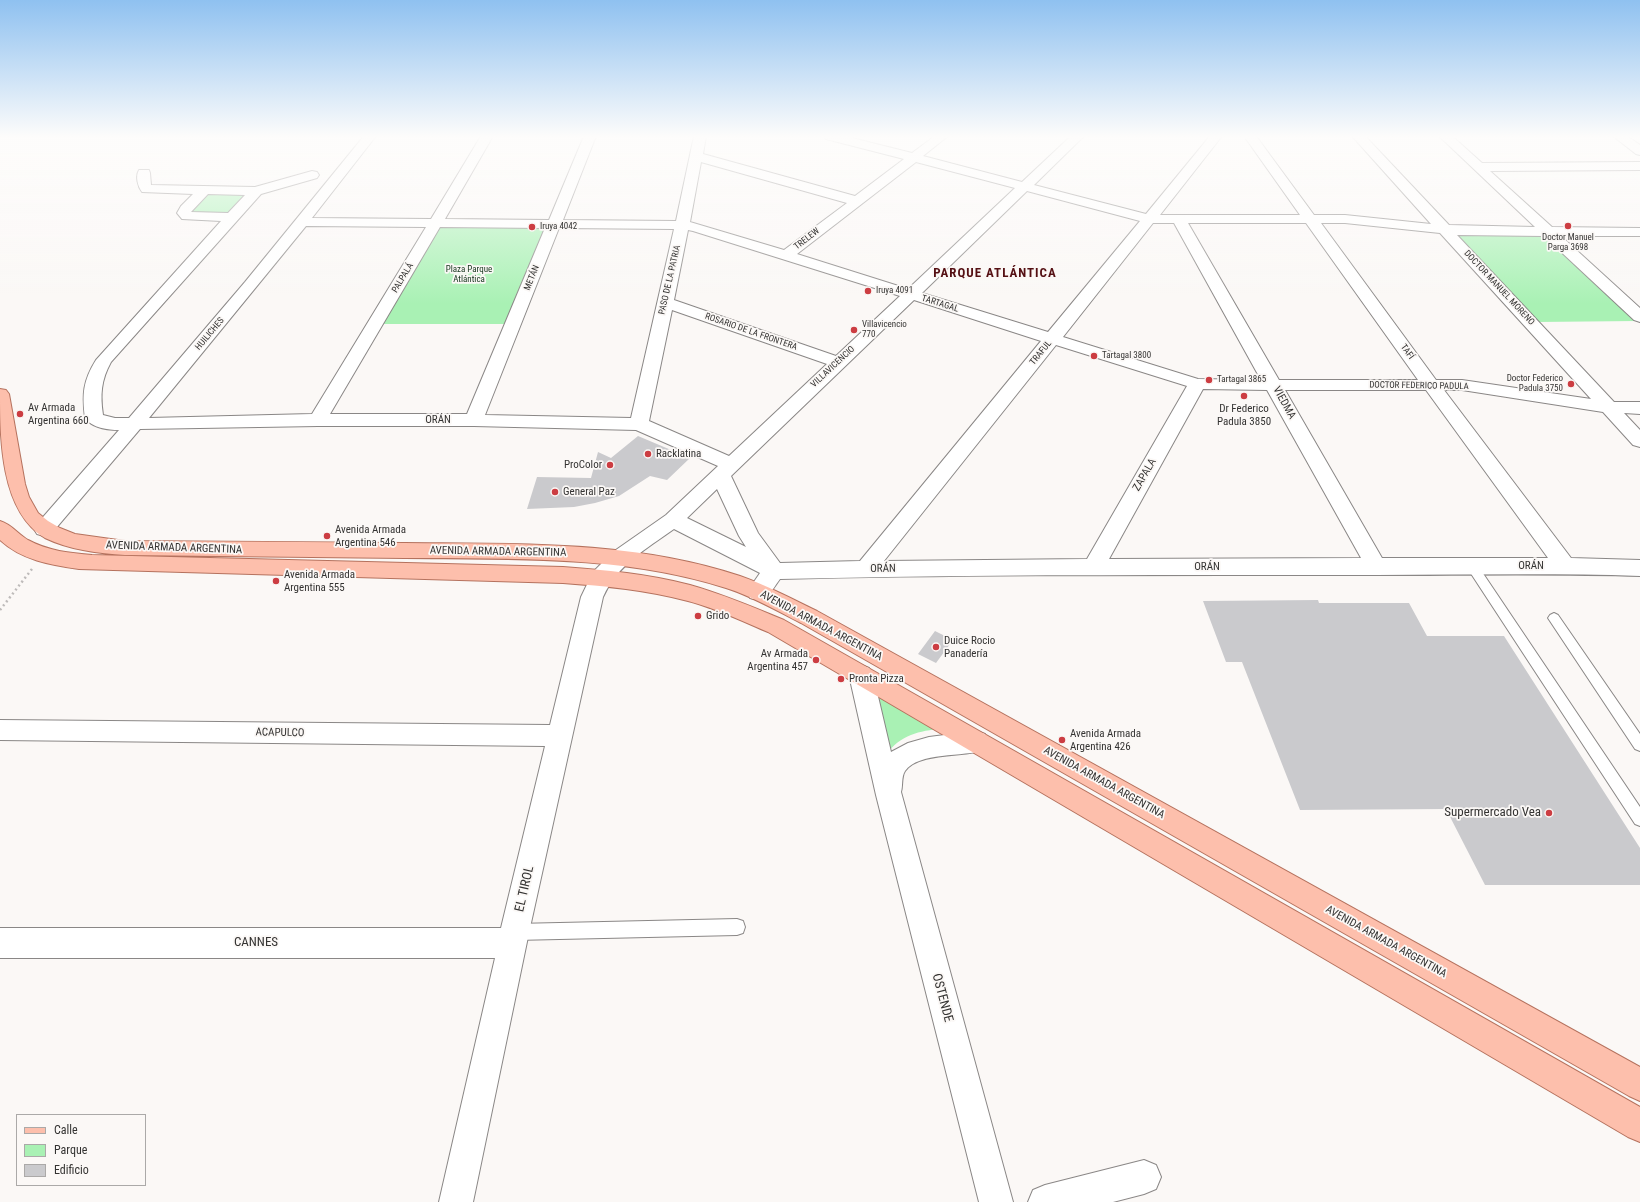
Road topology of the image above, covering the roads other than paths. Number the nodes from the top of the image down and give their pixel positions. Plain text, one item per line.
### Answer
1 (202, 192) edge
2 (255, 192) edge
3 (326, 192) edge
4 (454, 192) edge
5 (567, 192) edge
6 (688, 192) edge
7 (824, 192) edge
8 (868, 192) edge
9 (1019, 192) edge
10 (1048, 192) edge
11 (1171, 192) edge
12 (1291, 192) edge
13 (1410, 192) edge
14 (1506, 192) edge
15 (856, 201) junction
16 (232, 217) junction
17 (1150, 219) junction
18 (1179, 219) junction
19 (1310, 219) junction
20 (303, 222) junction
21 (436, 222) junction
22 (555, 223) junction
23 (682, 225) junction
24 (1445, 230) junction
25 (1548, 232) junction
26 (1640, 232) edge
27 (786, 256) junction
28 (910, 294) junction
29 (665, 302) junction
30 (1638, 313) edge
31 (1053, 339) junction
32 (838, 362) junction
33 (1197, 384) junction
34 (1431, 385) junction
35 (1274, 386) junction
36 (0, 394) edge
37 (1609, 407) junction
38 (1640, 408) edge
39 (318, 420) junction
40 (474, 420) junction
41 (136, 423) junction
42 (639, 424) junction
43 (1640, 441) edge
44 (725, 469) junction
45 (673, 520) junction
46 (0, 528) edge
47 (44, 529) junction
48 (620, 557) junction
49 (1094, 566) junction
50 (1472, 566) junction
51 (1565, 566) junction
52 (1376, 567) junction
53 (1640, 568) edge
54 (866, 569) junction
55 (774, 571) junction
56 (601, 578) junction
57 (758, 592) junction
58 (1554, 618) dead end
59 (861, 675) junction
60 (0, 730) edge
61 (559, 736) junction
62 (976, 742) junction
63 (1640, 745) edge
64 (889, 795) junction
65 (1640, 819) edge
66 (737, 927) dead end
67 (514, 938) junction
68 (0, 943) edge
69 (1640, 1085) edge
70 (1640, 1125) edge
71 (1144, 1177) dead end
72 (456, 1202) edge
73 (996, 1202) edge
74 (1044, 1202) edge

1 - 16 street
2 - 16 street
3 - 20 street, HUILICHES
4 - 21 street, PALPALÁ
5 - 22 street, METÁN
6 - 23 street, PASO DE LA PATRIA
7 - 15 street
8 - 15 street, TRELEW
9 - 28 street, VILLAVICENCIO
10 - 17 street
11 - 17 street, TRAFUL
12 - 19 street, TAFÍ
13 - 24 street, DOCTOR MANUEL MORENO
14 - 25 street
15 - 27 street, TRELEW
16 - 41 street, ORÁN
17 - 18 street
17 - 31 street, TRAFUL
18 - 19 street
18 - 35 street, VIEDMA
19 - 24 street
19 - 34 street, TAFÍ
20 - 21 street, TARTAGAL
20 - 41 street, HUILICHES
21 - 22 street, TARTAGAL
21 - 39 street, PALPALÁ
22 - 23 street, TARTAGAL
22 - 40 street, METÁN
23 - 27 street, TARTAGAL
23 - 29 street, PASO DE LA PATRIA
24 - 25 street
24 - 37 street, DOCTOR MANUEL MORENO
25 - 26 street
25 - 30 street
27 - 28 street, TARTAGAL
28 - 31 street, TARTAGAL
28 - 32 street, VILLAVICENCIO
29 - 32 street, ROSARIO DE LA FRONTERA
29 - 42 street, PASO DE LA PATRIA
31 - 33 street, TARTAGAL
31 - 54 street, TRAFUL
32 - 44 street, VILLAVICENCIO
33 - 35 street, DOCTOR FEDERICO PADULA
33 - 49 street, ZAPALA
34 - 35 street, DOCTOR FEDERICO PADULA
34 - 37 street, DOCTOR FEDERICO PADULA
34 - 51 street, TAFÍ
35 - 52 street, VIEDMA
36 - 47 main road, AVENIDA ARMADA ARGENTINA
37 - 38 street, DOCTOR FEDERICO PADULA
37 - 43 street, DOCTOR MANUEL MORENO
39 - 40 street, ORÁN
39 - 41 street, ORÁN
40 - 42 street, ORÁN
41 - 47 street, HUILICHES
42 - 44 street, ORÁN
44 - 45 street, VILLAVICENCIO
44 - 55 street
45 - 48 street, VILLAVICENCIO
45 - 55 street, ORÁN
46 - 56 main road, AVENIDA ARMADA ARGENTINA
47 - 48 main road, AVENIDA ARMADA ARGENTINA
48 - 56 street, VILLAVICENCIO
48 - 57 main road, AVENIDA ARMADA ARGENTINA
49 - 52 street, ORÁN
49 - 54 street, ORÁN
50 - 51 street, ORÁN
50 - 52 street, ORÁN
50 - 65 lane
51 - 53 street, ORÁN
54 - 55 street, ORÁN
55 - 57 street
56 - 59 main road, AVENIDA ARMADA ARGENTINA
56 - 61 street, EL TIROL
57 - 69 main road, AVENIDA ARMADA ARGENTINA
58 - 63 lane
59 - 62 main road, AVENIDA ARMADA ARGENTINA
59 - 64 street, OSTENDE
60 - 61 street, ACAPULCO
61 - 67 street, EL TIROL
62 - 64 street, OSTENDE
62 - 70 main road, AVENIDA ARMADA ARGENTINA
64 - 73 street, OSTENDE
66 - 67 lane
67 - 68 street, CANNES
67 - 72 street, EL TIROL
71 - 74 street

